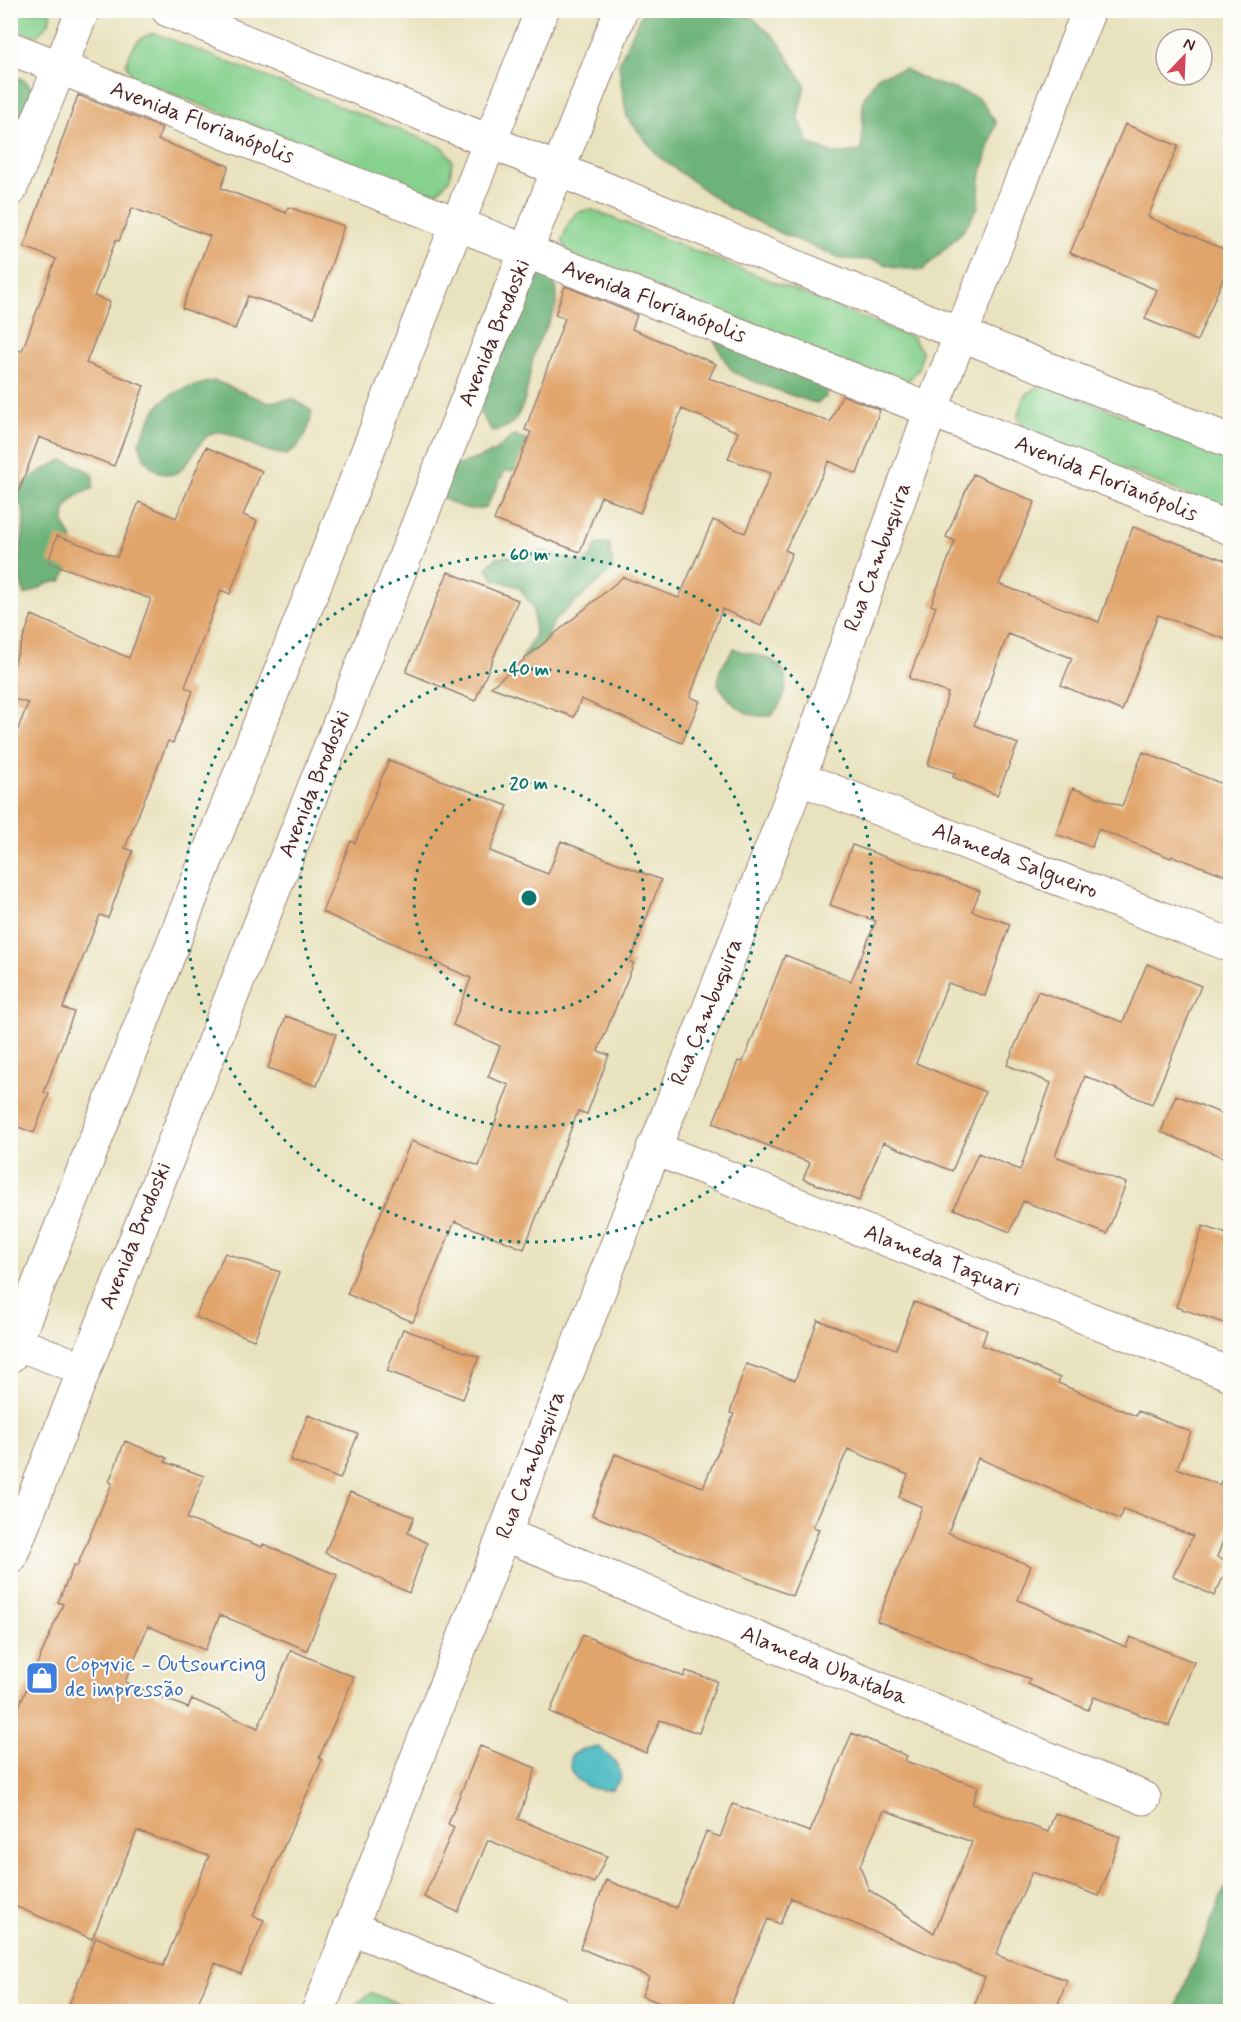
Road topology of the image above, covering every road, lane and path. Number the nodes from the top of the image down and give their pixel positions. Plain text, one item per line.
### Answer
1 (83, 10) edge
2 (168, 10) edge
3 (542, 10) edge
4 (621, 10) edge
5 (1089, 10) edge
6 (10, 48) edge
7 (60, 67) junction
8 (490, 141) junction
9 (558, 169) junction
10 (10, 190) edge
11 (457, 224) junction
12 (527, 252) junction
13 (960, 334) junction
14 (931, 410) junction
15 (1230, 441) edge
16 (1230, 528) edge
17 (799, 778) junction
18 (1230, 945) edge
19 (653, 1148) junction
20 (12, 1346) edge
21 (84, 1369) junction
22 (1230, 1374) edge
23 (504, 1534) junction
24 (10, 1558) edge
25 (1144, 1798) dead end
26 (350, 1927) junction
27 (318, 2012) edge
28 (555, 2012) edge

1 - 7 street
2 - 8 street
3 - 8 street
4 - 9 street, Avenida Brodoski
5 - 13 street, Rua Cambuquira
6 - 7 street, Avenida Florianópolis
7 - 10 street
7 - 11 street, Avenida Florianópolis
8 - 9 street
8 - 11 street
9 - 12 street, Avenida Brodoski
9 - 13 street
11 - 12 street, Avenida Florianópolis
11 - 20 street
12 - 14 street, Avenida Florianópolis
12 - 21 street, Avenida Brodoski
13 - 14 street, Rua Cambuquira
13 - 15 street
14 - 16 street, Avenida Florianópolis
14 - 17 street, Rua Cambuquira
17 - 18 street, Alameda Salgueiro
17 - 19 street, Rua Cambuquira
19 - 22 street, Alameda Taquari
19 - 23 street, Rua Cambuquira
20 - 21 street
21 - 24 street, Avenida Brodoski
23 - 25 street, Alameda Ubaitaba
23 - 26 street, Rua Cambuquira
26 - 27 street, Rua Cambuquira
26 - 28 street

